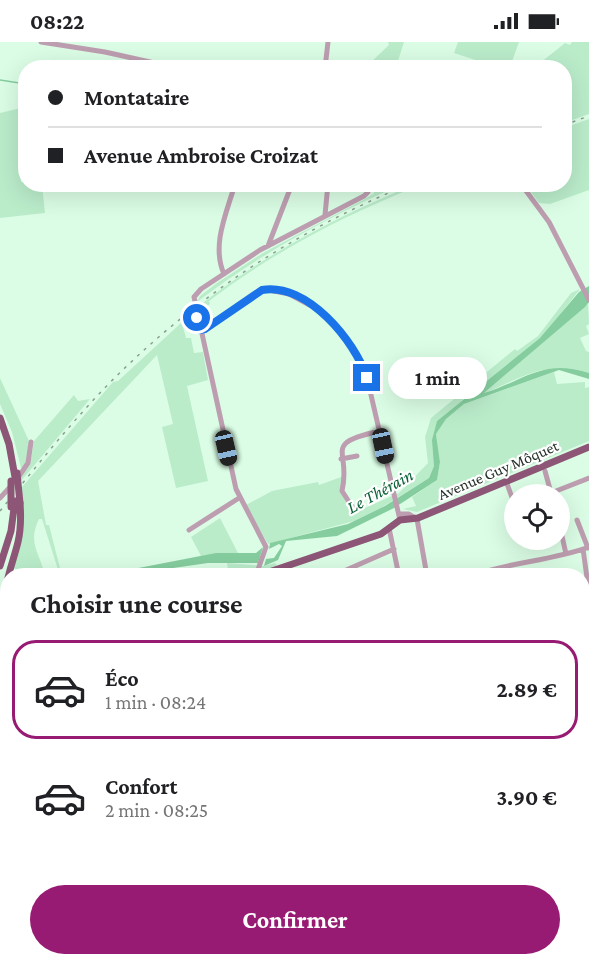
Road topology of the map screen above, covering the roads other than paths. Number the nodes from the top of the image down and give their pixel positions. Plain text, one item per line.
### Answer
1 (41, 42) edge
2 (328, 42) edge
3 (142, 60) edge
4 (326, 60) edge
5 (233, 192) edge
6 (289, 192) edge
7 (327, 192) edge
8 (368, 192) edge
9 (527, 192) edge
10 (325, 215) junction
11 (267, 246) junction
12 (224, 274) junction
13 (589, 283) edge
14 (582, 287) junction
15 (589, 300) edge
16 (200, 330) junction
17 (0, 418) edge
18 (0, 430) edge
19 (380, 431) junction
20 (31, 442) dead end
21 (589, 447) edge
22 (357, 456) dead end
23 (341, 459) junction
24 (545, 471) dead end
25 (14, 477) junction
26 (589, 478) edge
27 (506, 481) junction
28 (507, 484) edge
29 (548, 484) edge
30 (570, 486) edge
31 (0, 498) edge
32 (239, 498) junction
33 (15, 504) junction
34 (355, 511) dead end
35 (399, 514) junction
36 (417, 519) junction
37 (577, 520) dead end
38 (389, 528) junction
39 (189, 530) dead end
40 (587, 548) edge
41 (394, 549) junction
42 (565, 550) edge
43 (566, 554) junction
44 (2, 556) edge
45 (0, 566) edge
46 (9, 568) edge
47 (262, 568) edge
48 (281, 568) edge
49 (351, 568) edge
50 (398, 568) edge
51 (426, 568) edge
52 (494, 568) edge
53 (588, 568) edge

1 - 3 street
2 - 4 street
5 - 12 street
6 - 11 street
7 - 10 street
8 - 10 street
9 - 14 street
10 - 11 street
11 - 12 street
12 - 16 street
13 - 14 street
14 - 15 street
16 - 19 street
16 - 32 street
17 - 25 main road
18 - 25 main road
19 - 23 street
19 - 35 street
20 - 31 street
21 - 27 main road, Avenue Guy Môquet
22 - 23 street
23 - 34 street
24 - 29 street
25 - 33 main road, bridge
26 - 30 street
27 - 28 street
27 - 36 main road, Avenue Guy Môquet
32 - 39 street
32 - 47 street
33 - 44 main road
33 - 46 main road
35 - 36 main road, Avenue Guy Môquet
35 - 38 main road
36 - 51 street
37 - 40 street
38 - 41 street
38 - 48 main road
40 - 43 street
40 - 53 street
41 - 49 street
41 - 50 street
42 - 43 street
43 - 52 street
44 - 45 main road

